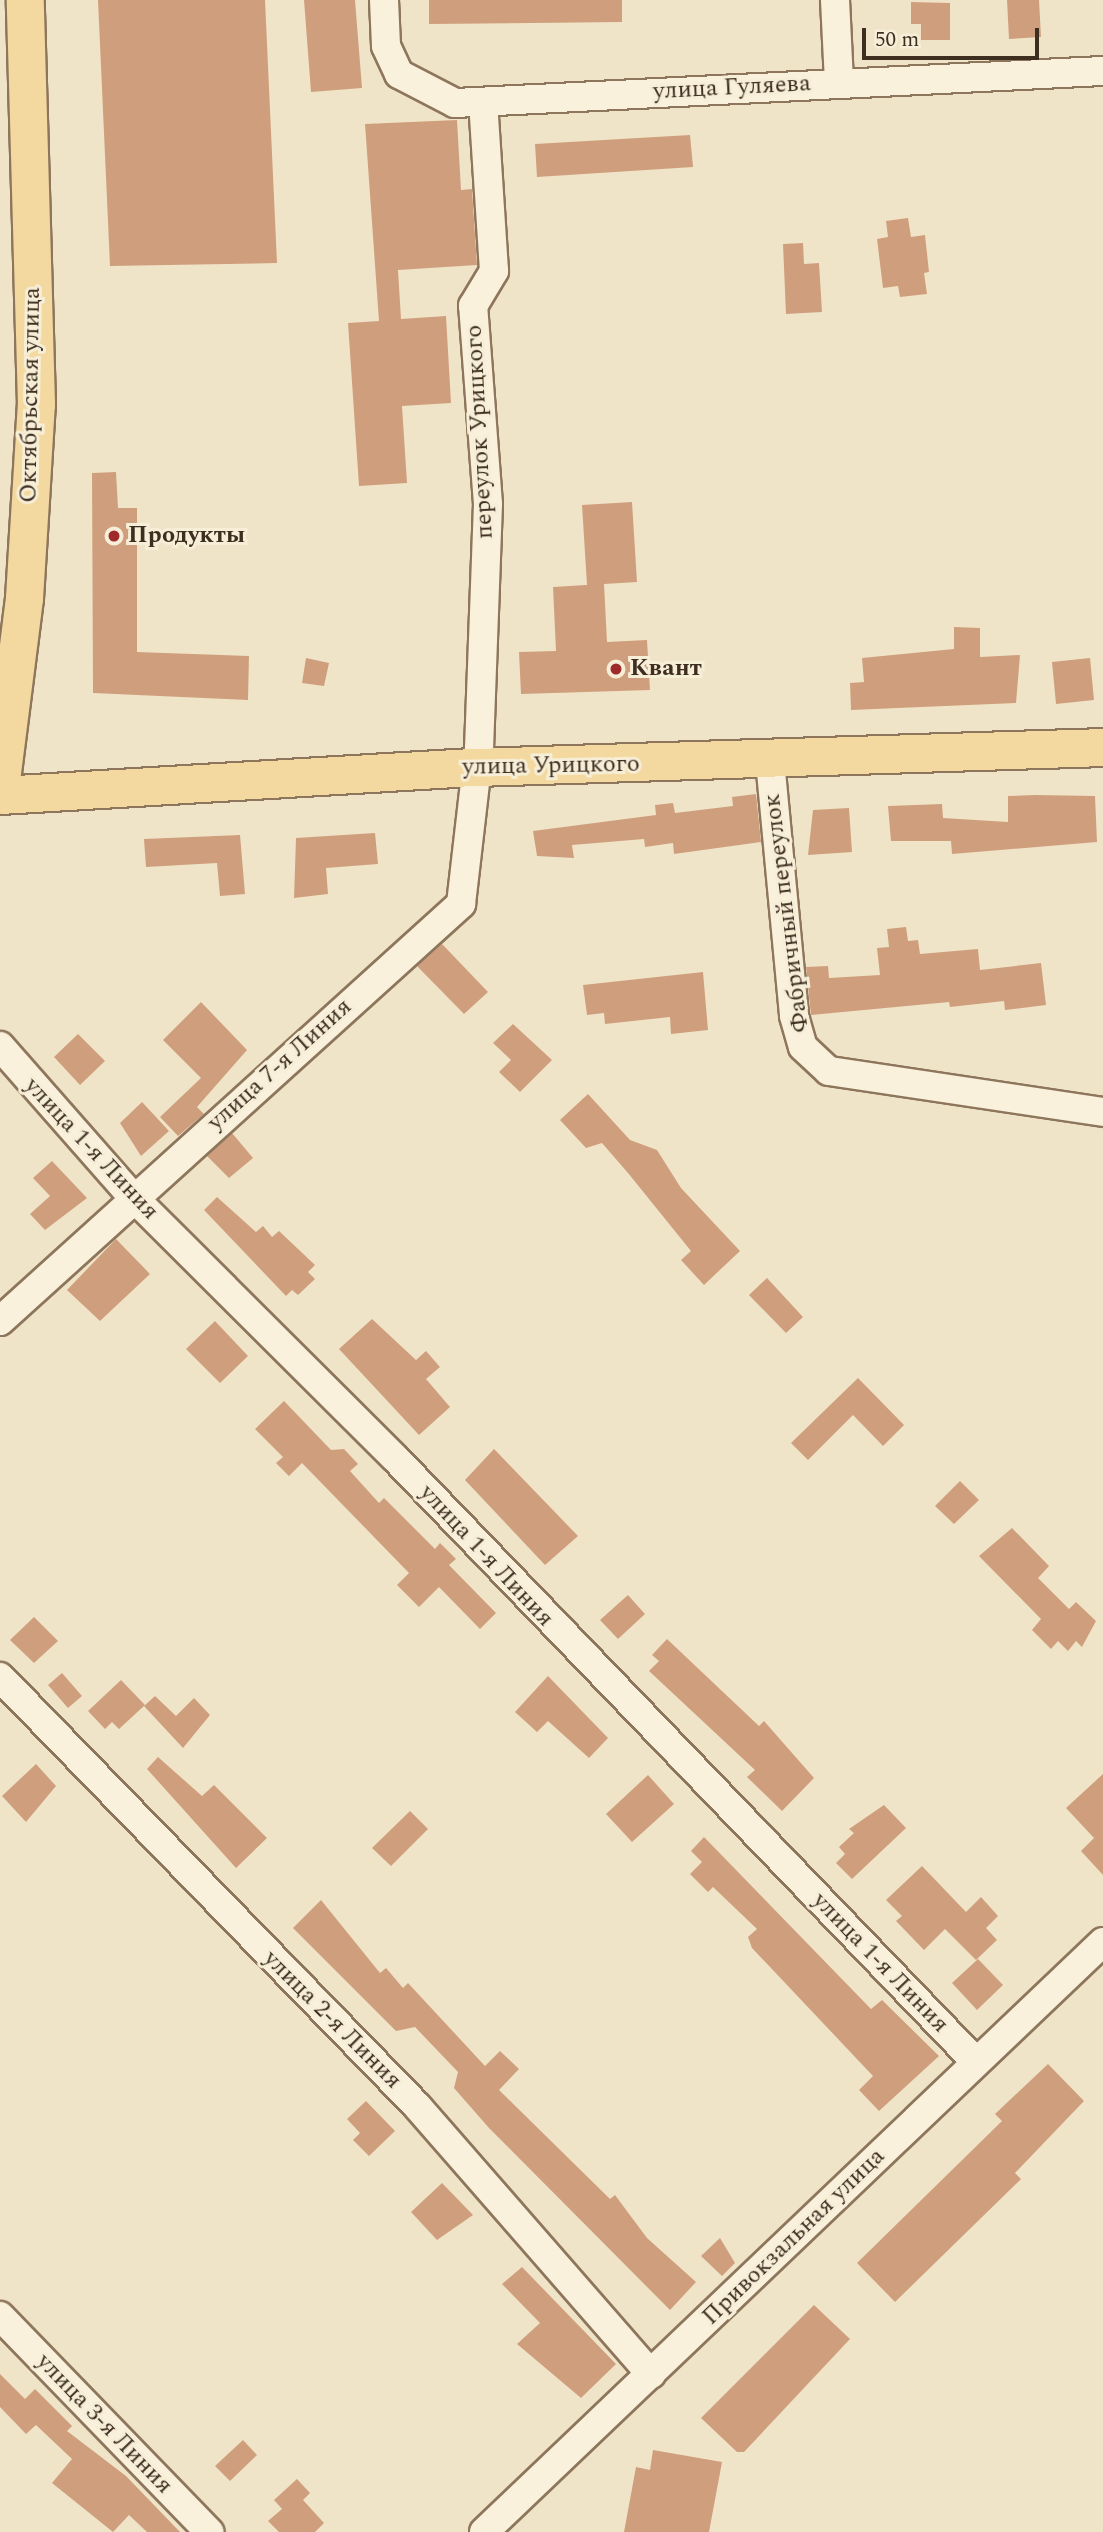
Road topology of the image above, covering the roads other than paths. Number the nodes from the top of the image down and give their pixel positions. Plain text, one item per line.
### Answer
1 (24, 0) edge
2 (384, 0) edge
3 (835, 0) edge
4 (1103, 71) edge
5 (839, 82) junction
6 (483, 102) junction
7 (1103, 747) edge
8 (770, 761) junction
9 (475, 768) junction
10 (0, 788) edge
11 (0, 795) edge
12 (0, 1046) edge
13 (1103, 1112) edge
14 (132, 1196) junction
15 (0, 1321) edge
16 (0, 1677) edge
17 (1103, 1942) edge
18 (976, 2062) junction
19 (0, 2316) edge
20 (651, 2374) junction
21 (209, 2532) edge
22 (484, 2532) edge

1 - 10 main road, Октябрьская улица
2 - 6 street, улица Гуляева
3 - 5 street
4 - 5 street, улица Гуляева
5 - 6 street, улица Гуляева
6 - 9 street, переулок Урицкого
7 - 8 main road, улица Урицкого
8 - 9 main road, улица Урицкого
8 - 13 street, Фабричный переулок
9 - 11 main road, улица Урицкого
9 - 14 street, улица 7-я Линия
12 - 14 street, улица 1-я Линия
14 - 15 street, улица 7-я Линия
14 - 18 street, улица 1-я Линия
16 - 20 street, улица 2-я Линия
17 - 18 street, Привокзальная улица
18 - 20 street, Привокзальная улица
19 - 21 street, улица 3-я Линия
20 - 22 street, Привокзальная улица

